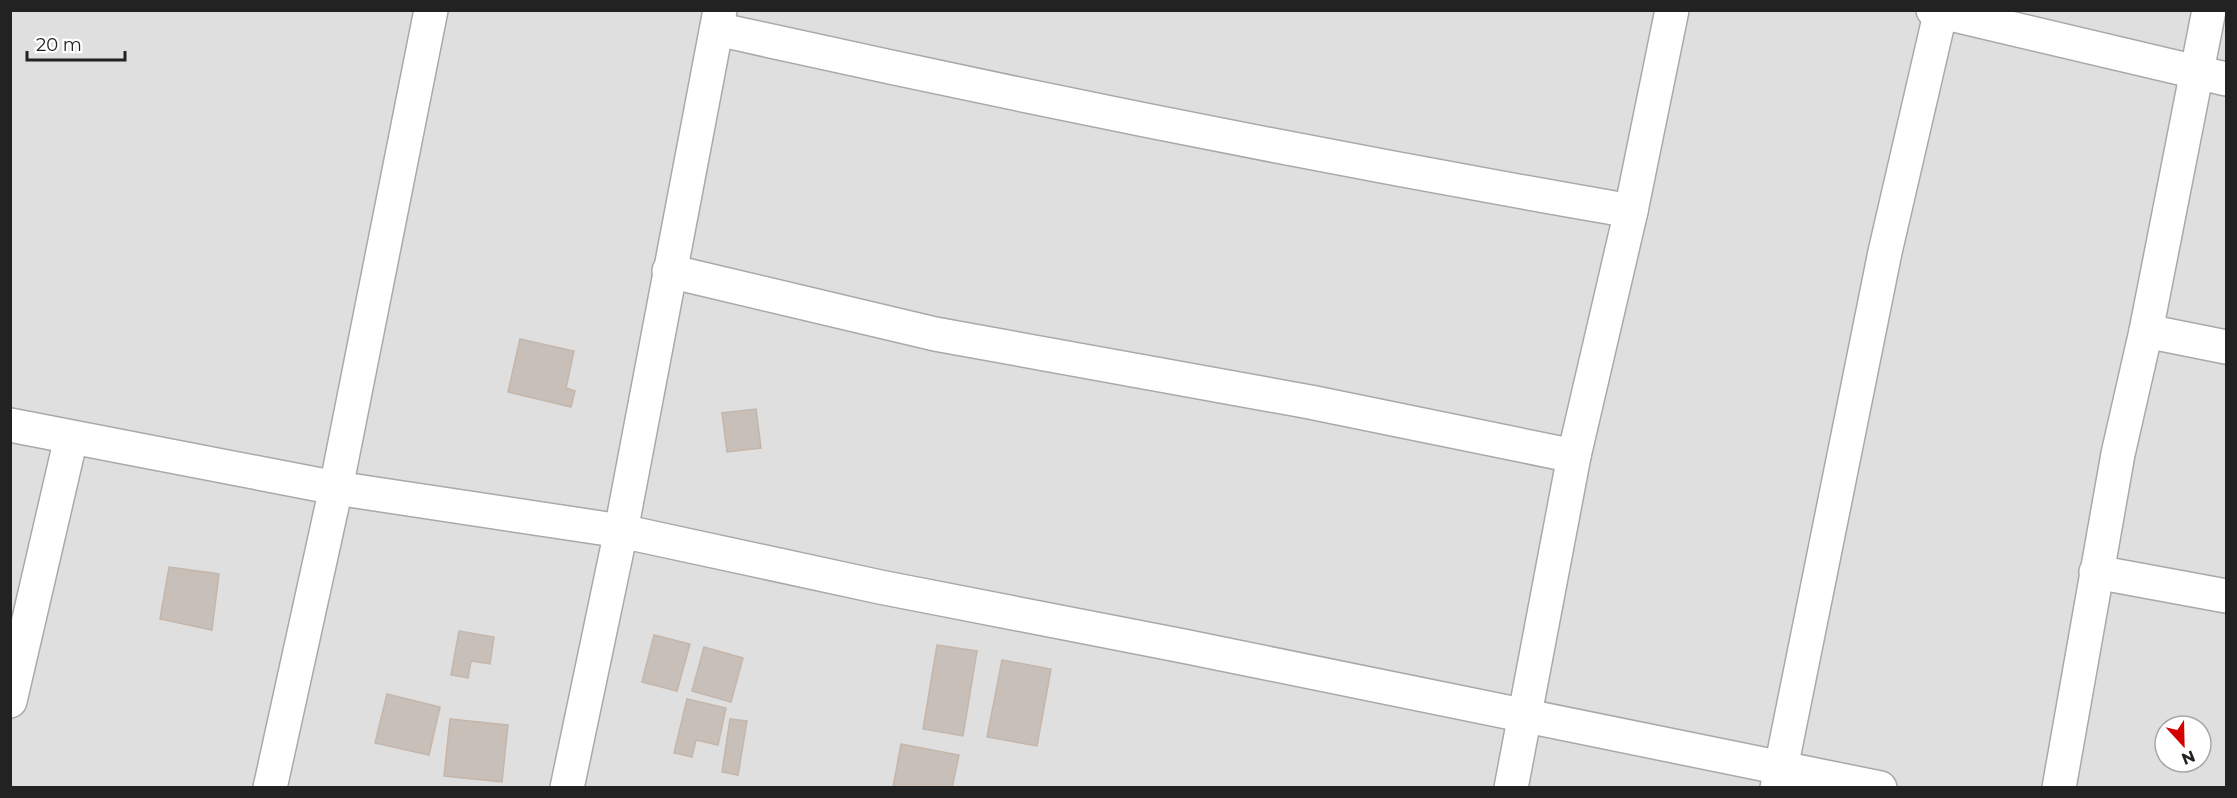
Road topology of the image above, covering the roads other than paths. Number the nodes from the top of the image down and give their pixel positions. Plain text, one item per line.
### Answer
1 (431, 10) edge
2 (1672, 10) edge
3 (2209, 10) edge
4 (1938, 11) edge
5 (719, 20) edge
6 (2212, 76) edge
7 (1631, 211) junction
8 (669, 271) junction
9 (2146, 331) junction
10 (2226, 347) edge
11 (10, 425) edge
12 (71, 438) junction
13 (1574, 456) junction
14 (336, 488) junction
15 (621, 531) junction
16 (2096, 572) junction
17 (2226, 596) edge
18 (11, 693) edge
19 (1524, 715) junction
20 (1779, 778) edge
21 (270, 788) edge
22 (567, 788) edge
23 (1511, 788) edge
24 (1880, 788) edge
25 (2059, 788) edge

1 - 14 street
2 - 7 street
3 - 6 street
4 - 6 street
4 - 20 street
5 - 7 street
5 - 8 street
6 - 9 street
7 - 13 street
8 - 13 street
8 - 15 street
9 - 10 street
9 - 16 street
11 - 12 street
12 - 14 street
12 - 18 street
13 - 19 street
14 - 15 street
14 - 21 street
15 - 19 street
15 - 22 street
16 - 17 street
16 - 25 street
19 - 20 street
19 - 23 street
20 - 24 street

